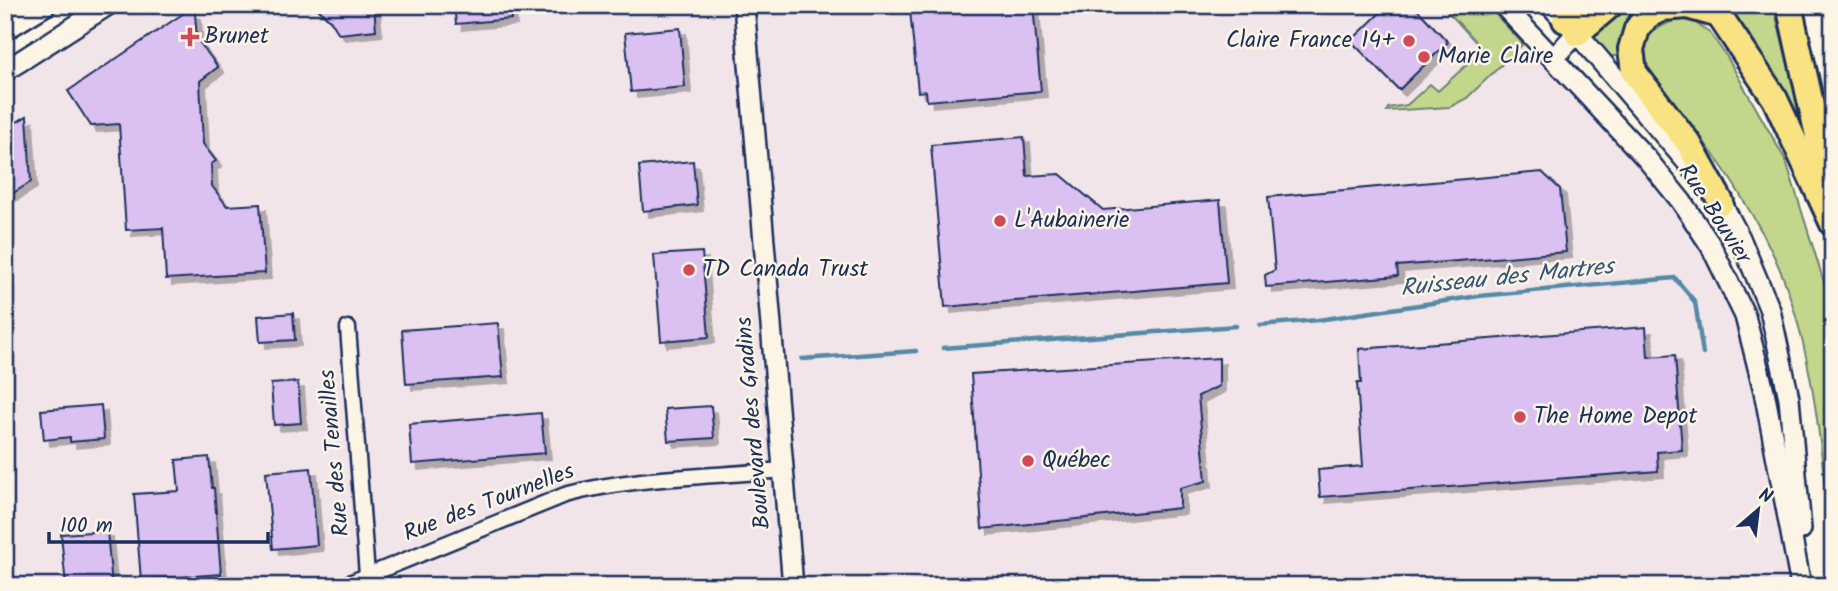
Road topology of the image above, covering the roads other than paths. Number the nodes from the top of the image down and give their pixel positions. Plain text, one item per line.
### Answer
1 (46, 5) edge
2 (108, 5) edge
3 (744, 5) edge
4 (1503, 5) edge
5 (1610, 5) edge
6 (1789, 5) edge
7 (1713, 10) edge
8 (1567, 16) edge
9 (5, 30) edge
10 (1547, 51) junction
11 (5, 71) edge
12 (1833, 201) edge
13 (1721, 202) junction
14 (1833, 224) edge
15 (348, 328) dead end
16 (782, 470) junction
17 (367, 575) junction
18 (342, 586) edge
19 (793, 586) edge
20 (1804, 586) edge

1 - 9 street
2 - 11 street
3 - 16 street, Boulevard des Gradins
4 - 10 street, Rue Bouvier
5 - 8 highway
6 - 12 highway
7 - 13 highway
7 - 14 highway
8 - 10 street
8 - 13 street, Rue Bouvier
10 - 20 street, Rue Bouvier
13 - 20 street, Rue Bouvier
15 - 17 street, Rue des Tenailles
16 - 17 street, Rue des Tournelles
16 - 19 street, Boulevard des Gradins
17 - 18 street, Rue des Tournelles

